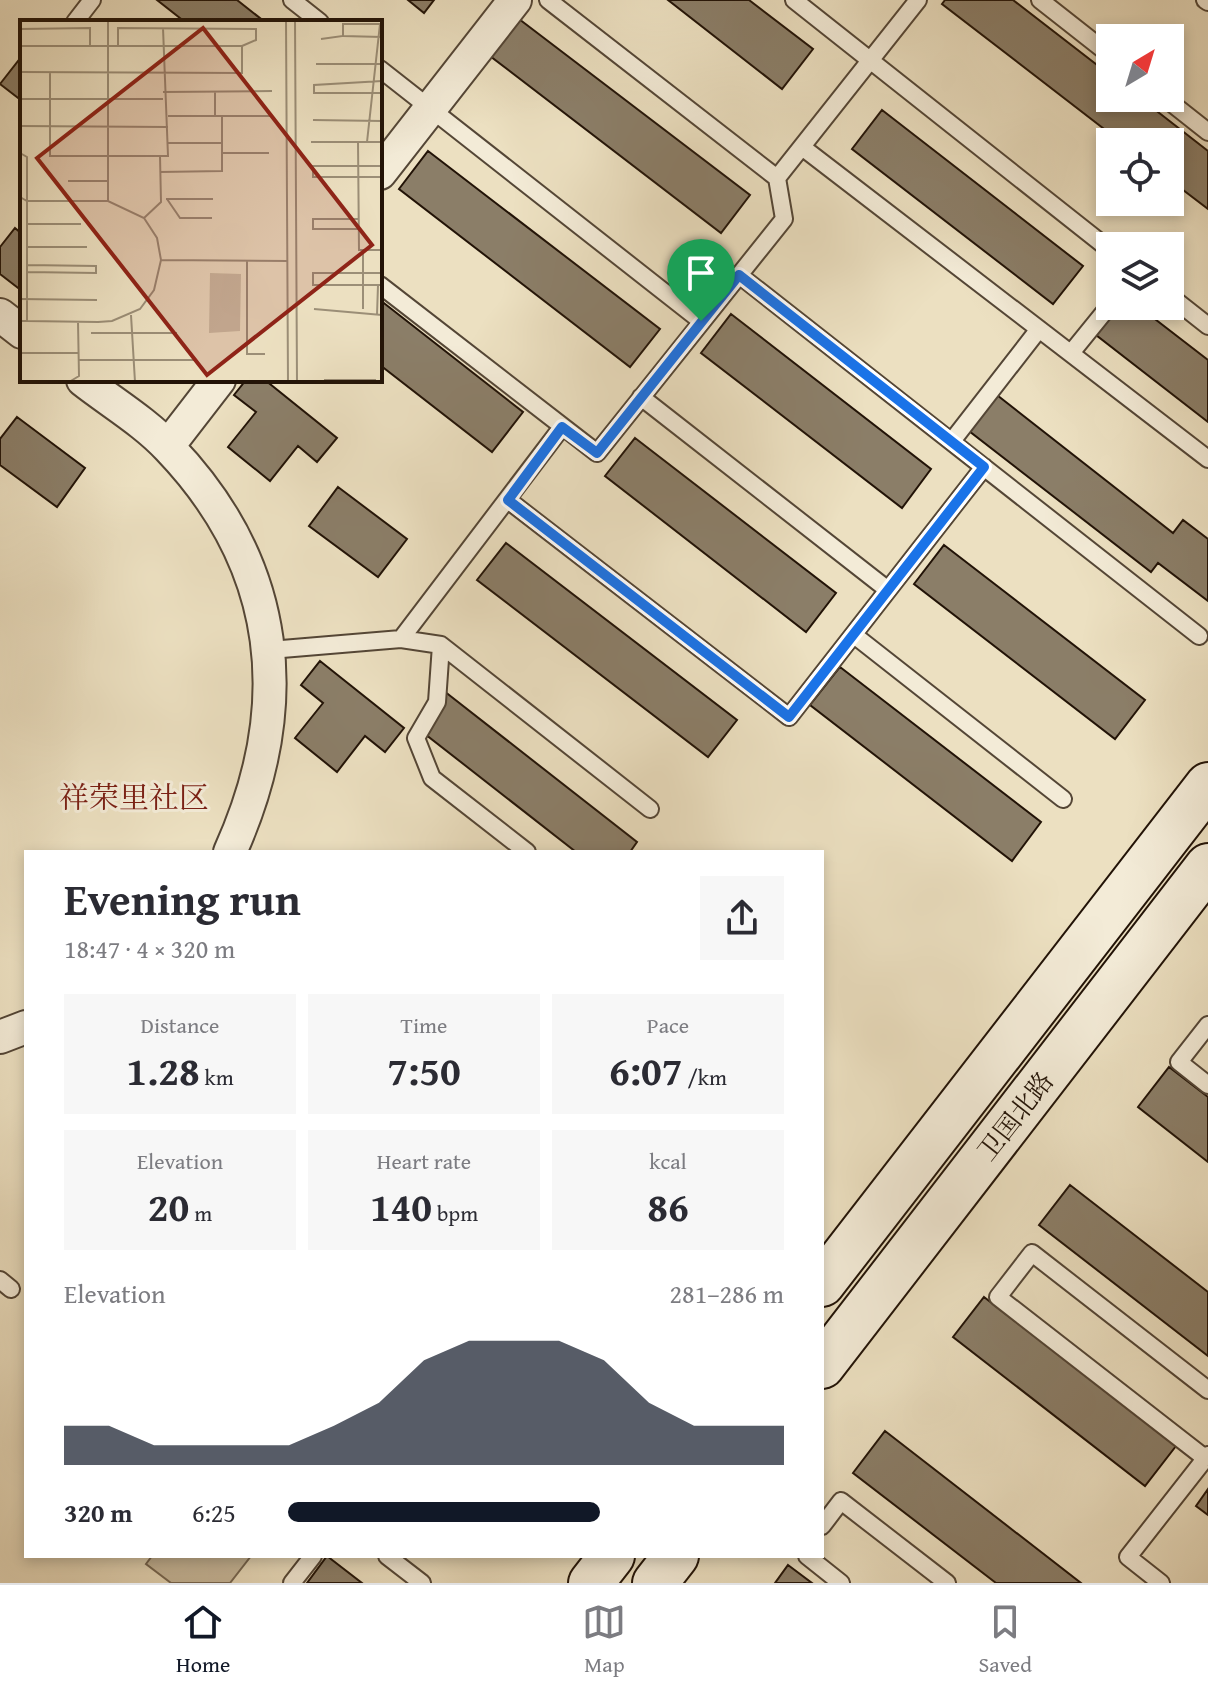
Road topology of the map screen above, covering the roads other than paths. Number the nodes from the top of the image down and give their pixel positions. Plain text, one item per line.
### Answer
1 (92, 0) edge
2 (292, 0) edge
3 (515, 0) edge
4 (548, 0) edge
5 (794, 0) edge
6 (918, 0) edge
7 (1040, 0) edge
8 (77, 20) edge
9 (317, 20) edge
10 (1096, 44) edge
11 (870, 61) junction
12 (382, 71) edge
13 (430, 109) junction
14 (1183, 112) edge
15 (1208, 132) edge
16 (802, 147) junction
17 (382, 170) edge
18 (777, 178) junction
19 (1096, 239) edge
20 (739, 275) junction
21 (382, 287) edge
22 (1184, 307) edge
23 (0, 315) edge
24 (1098, 320) edge
25 (701, 321) junction
26 (1208, 326) edge
27 (1039, 329) junction
28 (20, 330) edge
29 (1071, 353) junction
30 (86, 382) edge
31 (217, 382) edge
32 (641, 397) junction
33 (562, 427) junction
34 (952, 441) junction
35 (168, 446) junction
36 (1208, 459) edge
37 (984, 467) junction
38 (508, 500) junction
39 (888, 590) junction
40 (854, 635) junction
41 (1199, 636) dead end
42 (401, 639) junction
43 (441, 645) junction
44 (270, 650) junction
45 (1208, 785) edge
46 (1063, 799) dead end
47 (650, 809) dead end
48 (231, 850) edge
49 (524, 850) edge
50 (1208, 866) edge
51 (1208, 1025) edge
52 (24, 1028) edge
53 (0, 1037) edge
54 (1208, 1085) edge
55 (824, 1281) edge
56 (824, 1363) edge
57 (1208, 1390) edge
58 (1207, 1456) edge
59 (824, 1523) edge
60 (311, 1558) edge
61 (390, 1558) edge
62 (610, 1558) edge
63 (674, 1558) edge
64 (810, 1558) edge
65 (1143, 1578) edge
66 (292, 1583) edge
67 (422, 1583) edge
68 (591, 1583) edge
69 (655, 1583) edge
70 (841, 1583) edge
71 (947, 1583) edge
72 (1161, 1583) edge

1 - 8 lane
2 - 9 lane
3 - 13 street
4 - 18 lane
5 - 11 lane
6 - 11 lane
7 - 10 lane
11 - 16 lane
11 - 19 lane
12 - 13 lane
13 - 17 street
13 - 25 lane
14 - 15 lane
16 - 18 lane
16 - 27 lane
18 - 20 lane
20 - 25 lane
20 - 34 lane
21 - 33 lane
22 - 26 lane
23 - 28 street
24 - 29 lane
25 - 32 lane
27 - 29 lane
27 - 34 lane
29 - 36 lane
30 - 35 street
31 - 35 street
32 - 33 lane
32 - 39 lane
33 - 38 lane
34 - 37 lane
35 - 44 street
37 - 39 lane
37 - 41 lane
38 - 40 lane
38 - 42 lane
39 - 40 lane
40 - 46 lane
42 - 43 lane
42 - 44 lane
43 - 47 lane
43 - 49 lane
44 - 48 street
45 - 55 main road, 卫国北路
50 - 56 main road, 卫国北路
51 - 54 lane
52 - 53 street
57 - 58 lane
58 - 65 lane
59 - 71 lane
60 - 66 lane
61 - 67 lane
62 - 68 main road
63 - 69 main road
64 - 70 lane
65 - 72 lane

